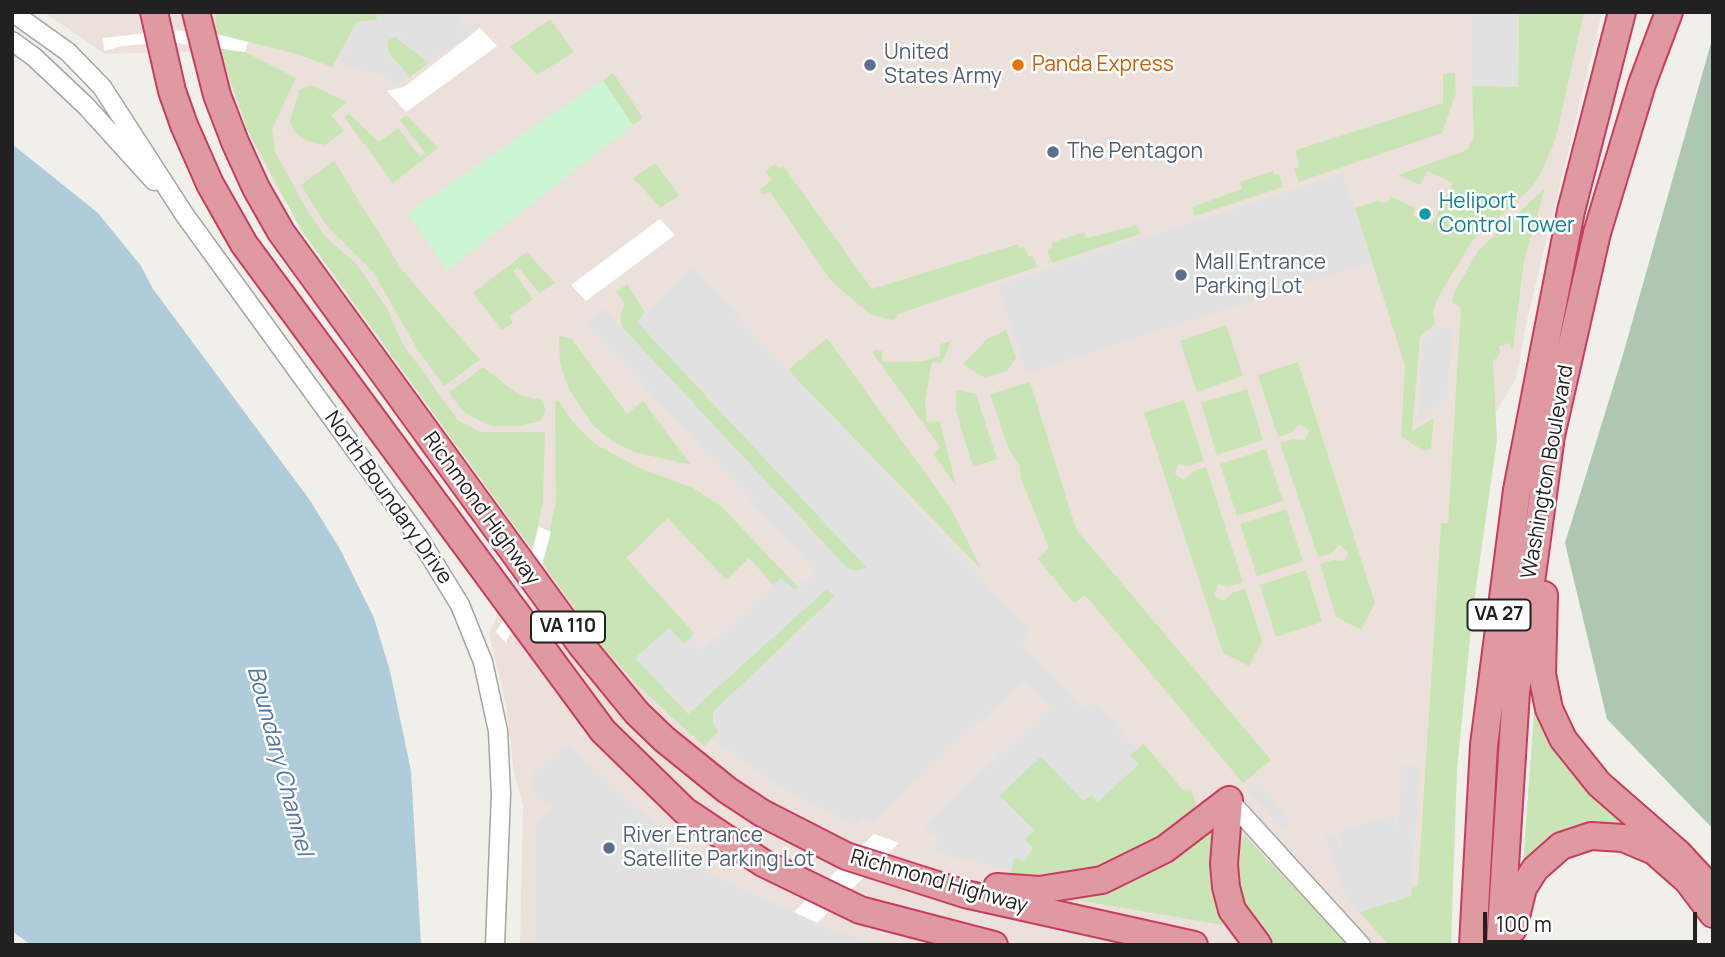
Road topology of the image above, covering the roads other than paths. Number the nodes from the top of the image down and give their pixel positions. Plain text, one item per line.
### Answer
1 (12, 12) edge
2 (154, 12) edge
3 (196, 12) edge
4 (1622, 12) edge
5 (1641, 12) edge
6 (1658, 12) edge
7 (1669, 12) edge
8 (12, 41) edge
9 (1642, 84) junction
10 (184, 214) junction
11 (1556, 288) junction
12 (1551, 436) junction
13 (1229, 800) junction
14 (881, 868) junction
15 (1713, 891) edge
16 (1713, 915) edge
17 (495, 945) edge
18 (994, 945) edge
19 (1194, 945) edge
20 (1258, 945) edge
21 (1360, 945) edge
22 (1473, 945) edge
23 (1500, 945) edge
24 (1509, 945) edge

1 - 10 street, North Boundary Drive
2 - 18 highway, Richmond Highway / VA 110
3 - 14 highway, Richmond Highway / VA 110
4 - 11 highway, Washington Boulevard / VA 27
5 - 11 highway
6 - 9 highway
7 - 9 highway, Washington Boulevard / VA 27
8 - 10 street, North Boundary Drive
9 - 12 highway, Washington Boulevard / VA 27
10 - 17 street, North Boundary Drive
11 - 22 highway, Washington Boulevard / VA 27
12 - 15 highway
12 - 23 highway, Washington Boulevard / VA 27
13 - 14 highway
13 - 20 highway
13 - 21 street
14 - 19 highway, Richmond Highway / VA 110
16 - 24 highway

